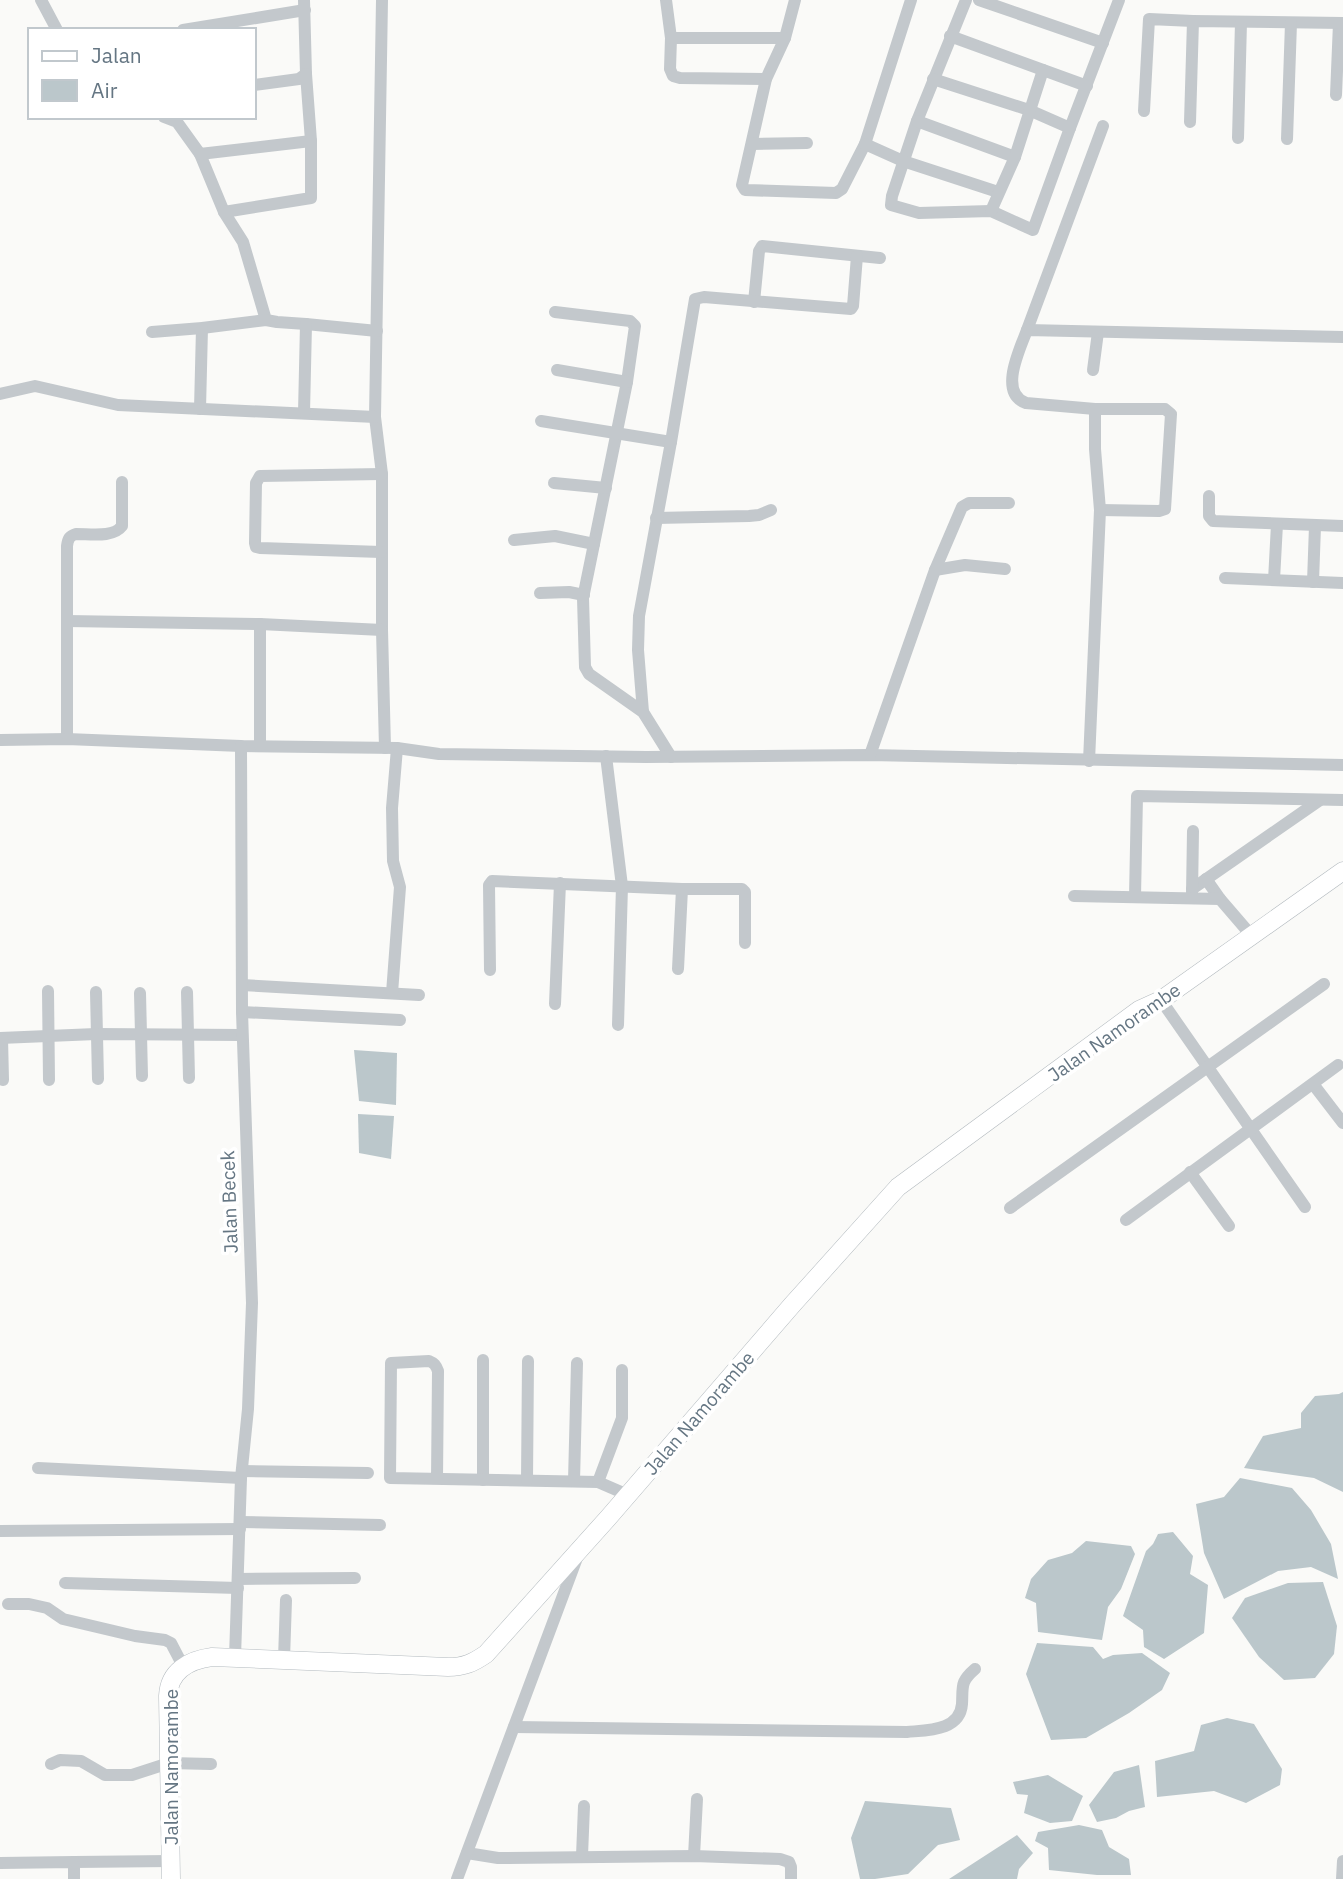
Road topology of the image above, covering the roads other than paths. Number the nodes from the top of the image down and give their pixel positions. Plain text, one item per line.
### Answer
1 (41, 0) edge
2 (382, 0) edge
3 (666, 0) edge
4 (795, 0) edge
5 (911, 0) edge
6 (966, 0) edge
7 (979, 0) edge
8 (1115, 1) edge
9 (304, 5) edge
10 (1193, 21) junction
11 (1241, 22) junction
12 (1291, 23) junction
13 (1341, 23) edge
14 (56, 28) edge
15 (193, 28) edge
16 (950, 36) junction
17 (671, 38) junction
18 (785, 38) junction
19 (1103, 43) junction
20 (1044, 70) junction
21 (306, 74) junction
22 (766, 79) junction
23 (933, 79) junction
24 (256, 85) edge
25 (1087, 86) junction
26 (1336, 95) dead end
27 (1029, 110) junction
28 (1144, 111) dead end
29 (169, 119) edge
30 (917, 121) junction
31 (1190, 122) dead end
32 (1103, 126) dead end
33 (1070, 128) junction
34 (1238, 138) dead end
35 (1287, 139) dead end
36 (310, 141) junction
37 (752, 144) junction
38 (807, 144) dead end
39 (865, 144) junction
40 (200, 154) junction
41 (1015, 157) junction
42 (903, 161) junction
43 (998, 192) junction
44 (991, 211) junction
45 (224, 212) junction
46 (857, 256) junction
47 (880, 258) dead end
48 (754, 302) junction
49 (555, 312) dead end
50 (266, 320) junction
51 (306, 324) junction
52 (202, 328) junction
53 (1027, 330) junction
54 (377, 331) junction
55 (152, 332) dead end
56 (1098, 332) junction
57 (1343, 337) edge
58 (557, 370) dead end
59 (1093, 370) dead end
60 (627, 382) junction
61 (0, 394) edge
62 (200, 409) junction
63 (1095, 409) junction
64 (304, 413) junction
65 (375, 417) junction
66 (541, 421) dead end
67 (617, 433) junction
68 (671, 442) junction
69 (382, 474) junction
70 (122, 482) dead end
71 (554, 483) dead end
72 (606, 488) junction
73 (1209, 496) dead end
74 (1009, 503) dead end
75 (771, 510) dead end
76 (1100, 510) junction
77 (656, 518) junction
78 (1277, 524) junction
79 (1315, 526) junction
80 (1343, 526) edge
81 (514, 540) dead end
82 (594, 544) junction
83 (381, 552) junction
84 (1005, 569) dead end
85 (935, 570) junction
86 (1225, 578) dead end
87 (1274, 580) junction
88 (1313, 582) junction
89 (1343, 583) edge
90 (540, 593) dead end
91 (584, 595) junction
92 (67, 621) junction
93 (260, 624) junction
94 (382, 630) junction
95 (643, 712) junction
96 (67, 739) junction
97 (0, 740) edge
98 (241, 746) junction
99 (260, 746) junction
100 (391, 748) junction
101 (870, 755) junction
102 (606, 756) junction
103 (671, 757) junction
104 (1088, 761) junction
105 (1343, 765) edge
106 (1320, 800) junction
107 (1343, 800) edge
108 (1193, 831) dead end
109 (1343, 871) edge
110 (1206, 879) junction
111 (560, 883) junction
112 (622, 886) junction
113 (682, 889) junction
114 (1191, 894) junction
115 (1074, 896) dead end
116 (1135, 897) junction
117 (1220, 899) junction
118 (1251, 935) junction
119 (744, 943) dead end
120 (678, 969) dead end
121 (489, 970) dead end
122 (1324, 984) dead end
123 (242, 985) junction
124 (48, 991) dead end
125 (96, 992) dead end
126 (187, 992) dead end
127 (140, 993) dead end
128 (392, 993) junction
129 (419, 995) dead end
130 (1161, 1000) junction
131 (555, 1004) dead end
132 (242, 1012) junction
133 (400, 1020) dead end
134 (618, 1025) dead end
135 (96, 1034) junction
136 (141, 1034) junction
137 (188, 1034) junction
138 (242, 1035) junction
139 (49, 1036) junction
140 (1, 1038) edge
141 (1338, 1065) dead end
142 (1208, 1068) junction
143 (142, 1076) dead end
144 (188, 1078) dead end
145 (98, 1079) dead end
146 (3, 1080) dead end
147 (49, 1080) dead end
148 (1313, 1084) junction
149 (1343, 1123) edge
150 (1250, 1128) junction
151 (1190, 1172) junction
152 (1305, 1207) dead end
153 (1010, 1208) dead end
154 (1126, 1220) dead end
155 (1229, 1226) dead end
156 (483, 1360) dead end
157 (528, 1361) dead end
158 (576, 1363) dead end
159 (622, 1370) dead end
160 (38, 1468) dead end
161 (368, 1473) dead end
162 (241, 1474) junction
163 (437, 1479) junction
164 (483, 1480) junction
165 (527, 1480) junction
166 (575, 1481) junction
167 (598, 1482) junction
168 (628, 1495) junction
169 (240, 1525) junction
170 (380, 1525) dead end
171 (0, 1531) edge
172 (581, 1547) junction
173 (355, 1578) dead end
174 (65, 1583) dead end
175 (238, 1583) junction
176 (286, 1600) dead end
177 (9, 1604) dead end
178 (235, 1657) junction
179 (284, 1659) junction
180 (183, 1666) junction
181 (975, 1669) dead end
182 (514, 1727) junction
183 (169, 1763) junction
184 (51, 1764) dead end
185 (211, 1764) dead end
186 (697, 1799) dead end
187 (584, 1806) dead end
188 (467, 1853) junction
189 (582, 1856) junction
190 (694, 1856) junction
191 (1343, 1861) edge
192 (74, 1862) junction
193 (0, 1863) edge
194 (171, 1870) edge
195 (74, 1879) edge
196 (457, 1879) edge
197 (791, 1879) edge
198 (1342, 1879) edge

1 - 14 street
2 - 54 street
3 - 17 street
4 - 18 street
5 - 39 street
6 - 16 street
7 - 19 street
8 - 19 street
9 - 15 street
9 - 21 street
10 - 11 street
10 - 28 street
10 - 31 street
11 - 12 street
11 - 34 street
12 - 13 street
12 - 35 street
13 - 26 street
16 - 20 street
16 - 23 street
17 - 18 street
17 - 22 street
18 - 22 street
19 - 25 street
20 - 25 street
20 - 27 street
21 - 24 street
21 - 36 street
22 - 37 street
23 - 27 street
23 - 30 street
25 - 33 street
27 - 33 street
27 - 41 street
29 - 40 street
30 - 41 street
30 - 42 street
32 - 53 street
33 - 44 street
36 - 40 street
36 - 45 street
37 - 38 street
37 - 39 street
39 - 42 street
40 - 45 street
41 - 43 street
42 - 43 street
42 - 44 street
43 - 44 street
45 - 50 street
46 - 47 street
46 - 48 street
46 - 48 street
48 - 68 street
49 - 60 street
50 - 51 street
50 - 52 street
51 - 54 street
51 - 64 street
52 - 55 street
52 - 62 street
53 - 56 street
53 - 63 street
54 - 65 street
56 - 57 street
56 - 59 street
58 - 60 street
60 - 67 street
61 - 62 street
62 - 64 street
63 - 76 street
63 - 76 street
64 - 65 street
65 - 69 street
66 - 67 street
67 - 68 street
67 - 72 street
68 - 77 street
69 - 83 street
69 - 83 street
70 - 92 street
71 - 72 street
72 - 82 street
73 - 78 street
74 - 85 street
75 - 77 street
76 - 104 street
77 - 95 street
78 - 79 street
78 - 87 street
79 - 80 street
79 - 88 street
81 - 82 street
82 - 91 street
83 - 94 street
84 - 85 street
85 - 101 street
86 - 87 street
87 - 88 street
88 - 89 street
90 - 91 street
91 - 95 street
92 - 93 street
92 - 96 street
93 - 94 street
93 - 99 street
94 - 100 street
95 - 103 street
96 - 97 street
96 - 98 street
98 - 99 street
98 - 123 street, Jalan Becek
99 - 100 street
100 - 102 street
100 - 128 street
101 - 103 street
101 - 104 street
102 - 103 street
102 - 112 street
104 - 105 street
106 - 107 street
106 - 110 street
106 - 116 street
108 - 114 street
109 - 118 main road, Jalan Namorambe
110 - 114 street
110 - 117 street
111 - 112 street
111 - 121 street
111 - 131 street
112 - 113 street
112 - 134 street
113 - 119 street
113 - 120 street
114 - 116 street
114 - 117 street
115 - 116 street
117 - 118 street
118 - 130 main road, Jalan Namorambe
122 - 142 street
123 - 128 street
123 - 132 street, Jalan Becek
124 - 139 street
125 - 135 street
126 - 137 street
127 - 136 street
128 - 129 street
130 - 142 street
130 - 168 main road, Jalan Namorambe
132 - 133 street
132 - 138 street, Jalan Becek
135 - 136 street
135 - 139 street
135 - 145 street
136 - 137 street
136 - 143 street
137 - 138 street
137 - 144 street
138 - 162 street, Jalan Becek
139 - 140 street
139 - 147 street
140 - 146 street
141 - 148 street
142 - 150 street
142 - 153 street
148 - 149 street
148 - 150 street
150 - 151 street
150 - 152 street
151 - 154 street
151 - 155 street
156 - 164 street
157 - 165 street
158 - 166 street
159 - 167 street
160 - 162 street
161 - 162 street
162 - 169 street, Jalan Becek
163 - 163 street
163 - 164 street
164 - 165 street
165 - 166 street
166 - 167 street
167 - 168 street
168 - 172 main road, Jalan Namorambe
169 - 170 street
169 - 171 street
169 - 175 street, Jalan Becek
172 - 179 main road, Jalan Namorambe
172 - 182 street
173 - 175 street
174 - 175 street
175 - 178 street, Jalan Becek
176 - 179 street
177 - 180 street
178 - 179 main road, Jalan Namorambe
178 - 180 main road, Jalan Namorambe
180 - 183 main road, Jalan Namorambe
181 - 182 street
182 - 188 street
183 - 184 street
183 - 185 street
183 - 194 main road, Jalan Namorambe
186 - 190 street
187 - 189 street
188 - 189 street
188 - 196 street
189 - 190 street
190 - 197 street
191 - 198 street
192 - 193 street
192 - 194 street
192 - 195 street

